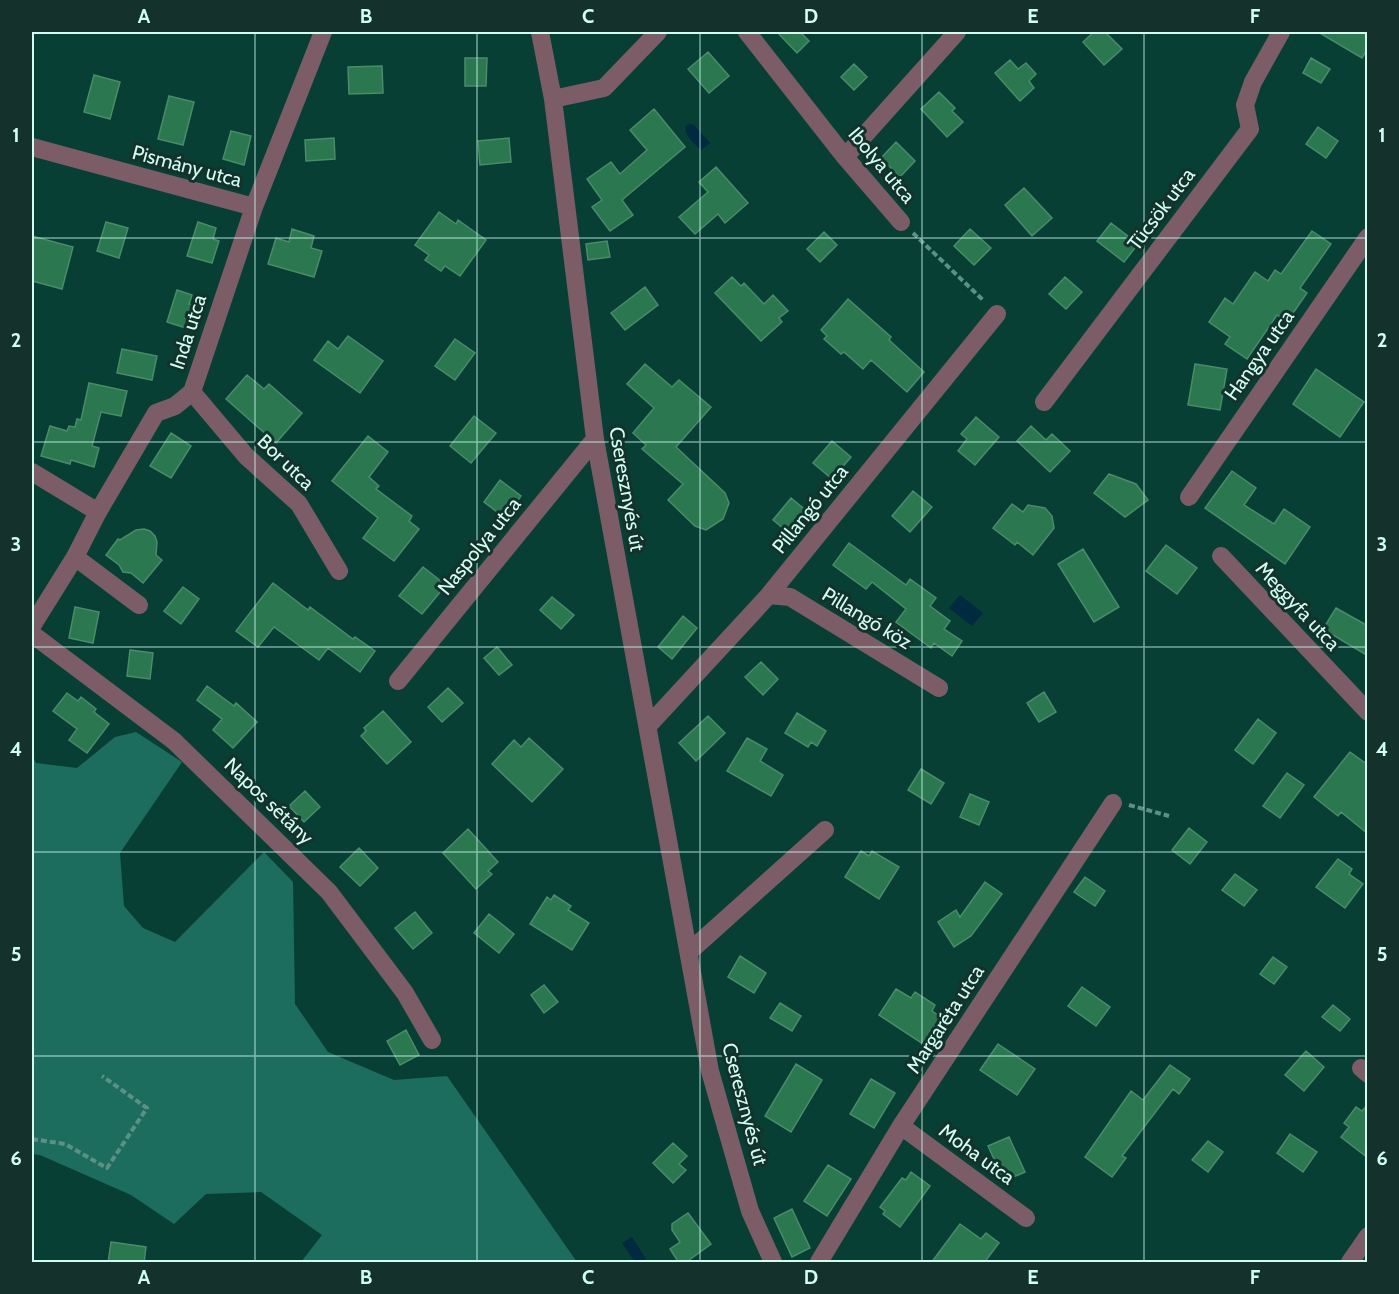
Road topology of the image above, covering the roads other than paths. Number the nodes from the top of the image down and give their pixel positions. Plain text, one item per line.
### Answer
1 (323, 32) edge
2 (540, 32) edge
3 (658, 32) edge
4 (747, 32) edge
5 (957, 32) edge
6 (1281, 32) edge
7 (553, 99) junction
8 (32, 147) edge
9 (845, 157) junction
10 (254, 207) junction
11 (901, 222) road end
12 (1368, 237) edge
13 (997, 314) road end
14 (192, 392) junction
15 (1044, 402) dead end
16 (595, 439) junction
17 (32, 472) edge
18 (1188, 497) dead end
19 (98, 512) junction
20 (1221, 556) dead end
21 (75, 557) junction
22 (339, 571) dead end
23 (769, 596) junction
24 (139, 605) dead end
25 (32, 626) edge
26 (32, 634) edge
27 (398, 681) dead end
28 (939, 688) dead end
29 (1368, 712) edge
30 (648, 726) junction
31 (1113, 803) road end
32 (825, 830) dead end
33 (689, 952) junction
34 (432, 1040) dead end
35 (902, 1126) junction
36 (1026, 1218) dead end
37 (1368, 1236) edge
38 (773, 1263) edge
39 (819, 1263) edge
40 (1350, 1263) edge

1 - 10 street, Pismány utca
2 - 7 street, Cseresznyés út
3 - 7 street
4 - 9 street, Ibolya utca
5 - 9 street
6 - 15 street, Tücsök utca
7 - 16 street, Cseresznyés út
8 - 10 street, Pismány utca
9 - 11 street, Ibolya utca
10 - 14 street, Inda utca
12 - 18 street, Hangya utca
13 - 23 street, Pillangó utca
14 - 19 street, Inda utca
14 - 22 street, Bor utca
16 - 27 street, Naspolya utca
16 - 30 street, Cseresznyés út
17 - 19 street
19 - 21 street, Inda utca
20 - 29 street, Meggyfa utca
21 - 24 street
21 - 25 street, Inda utca
23 - 28 street, Pillangó köz
23 - 30 street, Pillangó utca
26 - 34 street, Napos sétány
30 - 33 street, Cseresznyés út
31 - 35 street, Margaréta utca
32 - 33 street
33 - 38 street, Cseresznyés út
35 - 36 street, Moha utca
35 - 39 street, Margaréta utca
37 - 40 street

